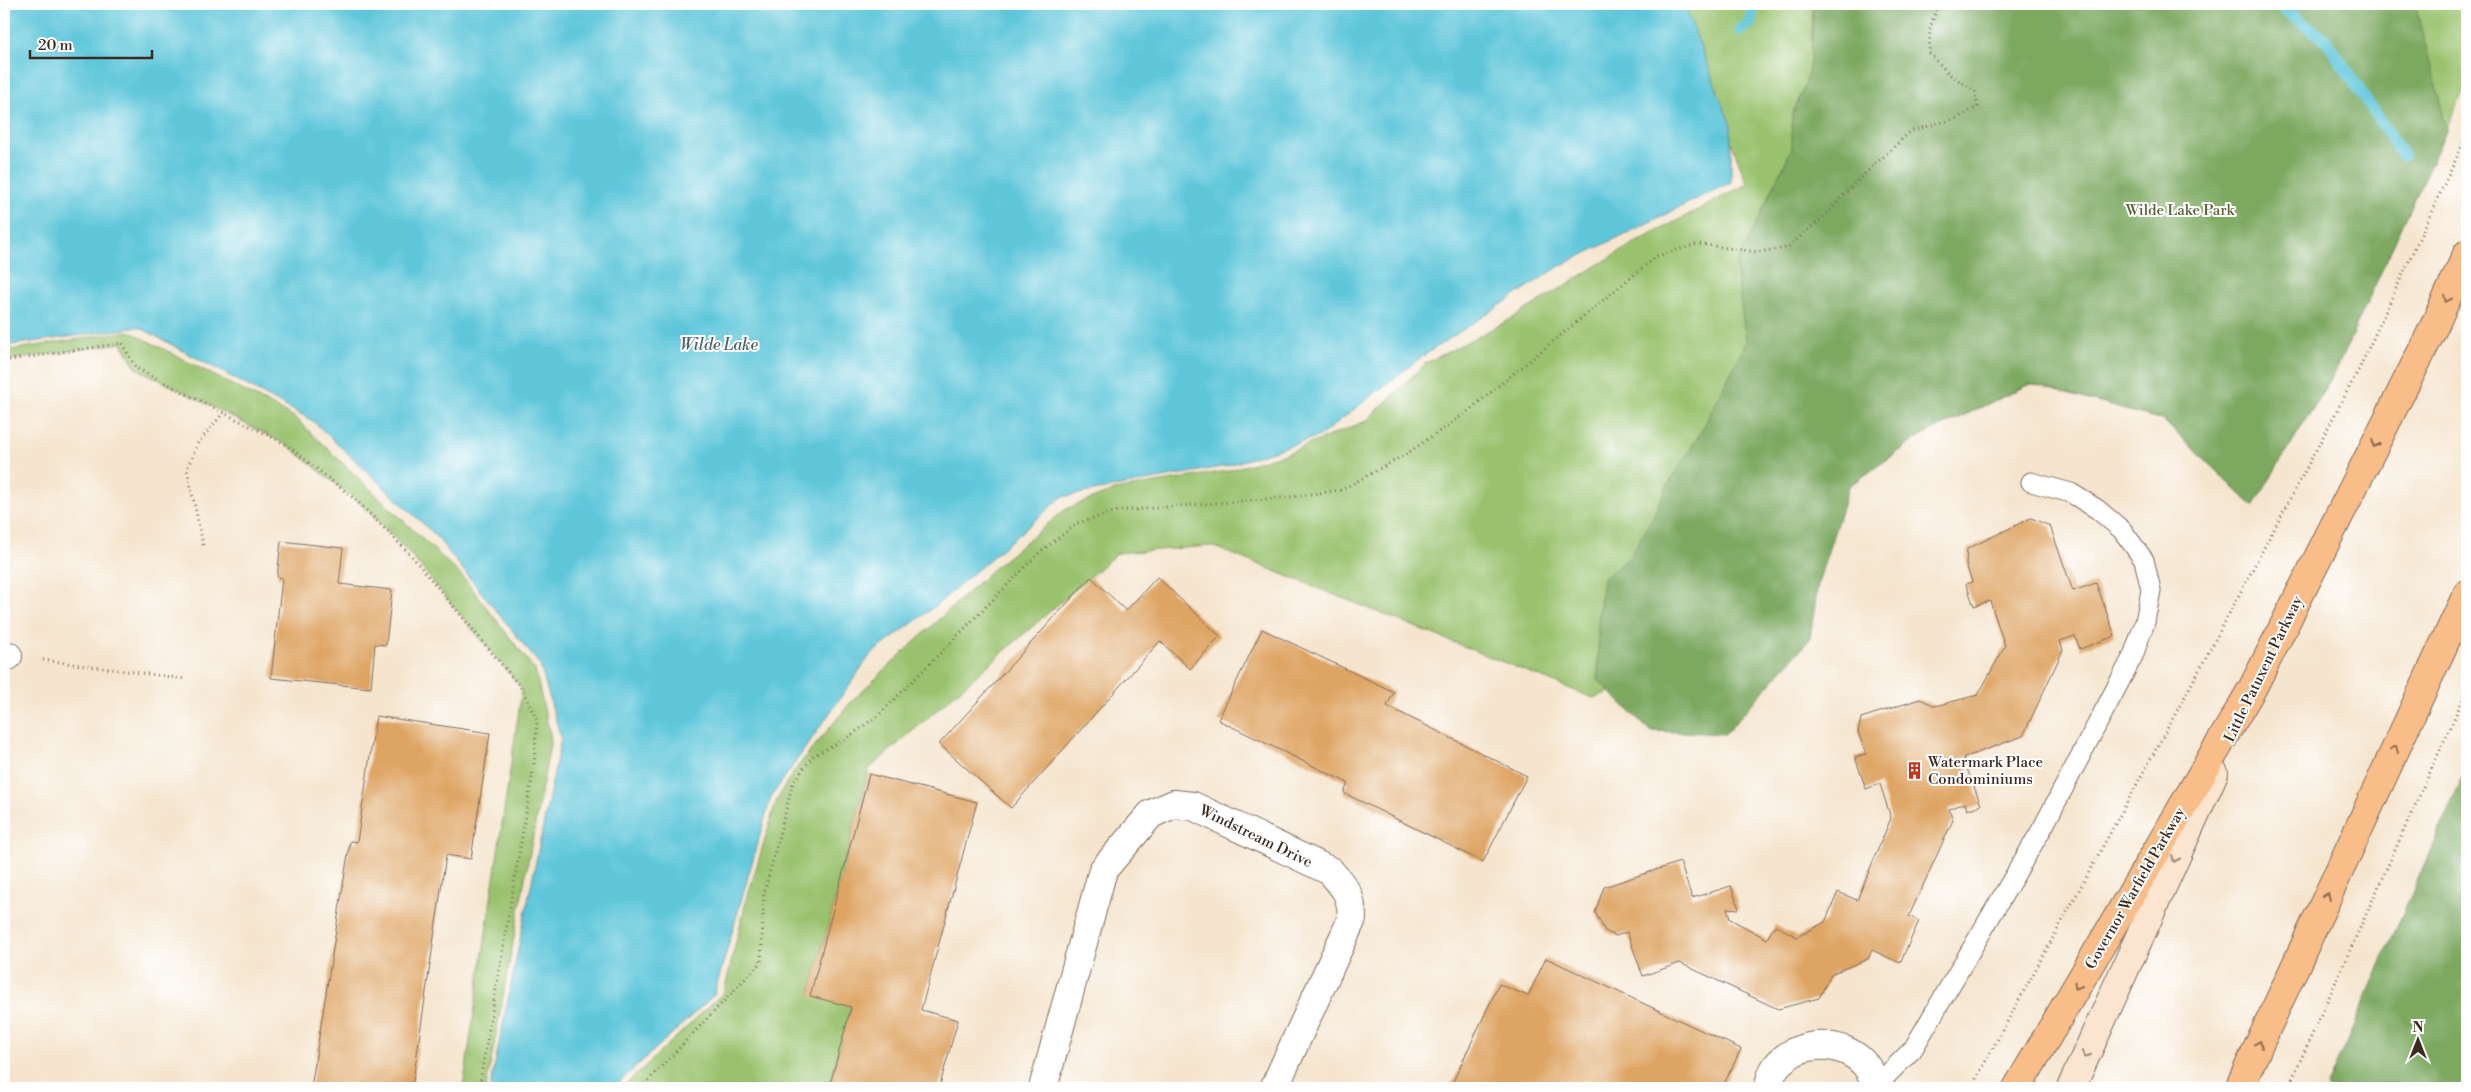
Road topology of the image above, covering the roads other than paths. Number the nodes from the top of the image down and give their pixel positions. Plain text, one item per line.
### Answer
1 (2467, 254) edge
2 (2030, 482) dead end
3 (2467, 594) edge
4 (2253, 687) junction
5 (1876, 1087) edge
6 (1043, 1088) edge
7 (1274, 1088) edge
8 (1768, 1088) edge
9 (2017, 1088) edge
10 (2071, 1088) edge
11 (2239, 1088) edge

1 -> 4 main road, Little Patuxent Parkway
2 - 5 lane
11 -> 3 main road
4 -> 9 main road, Governor Warfield Parkway
4 -> 10 main road, Little Patuxent Parkway
5 - 8 street
6 - 7 street, Windstream Drive

